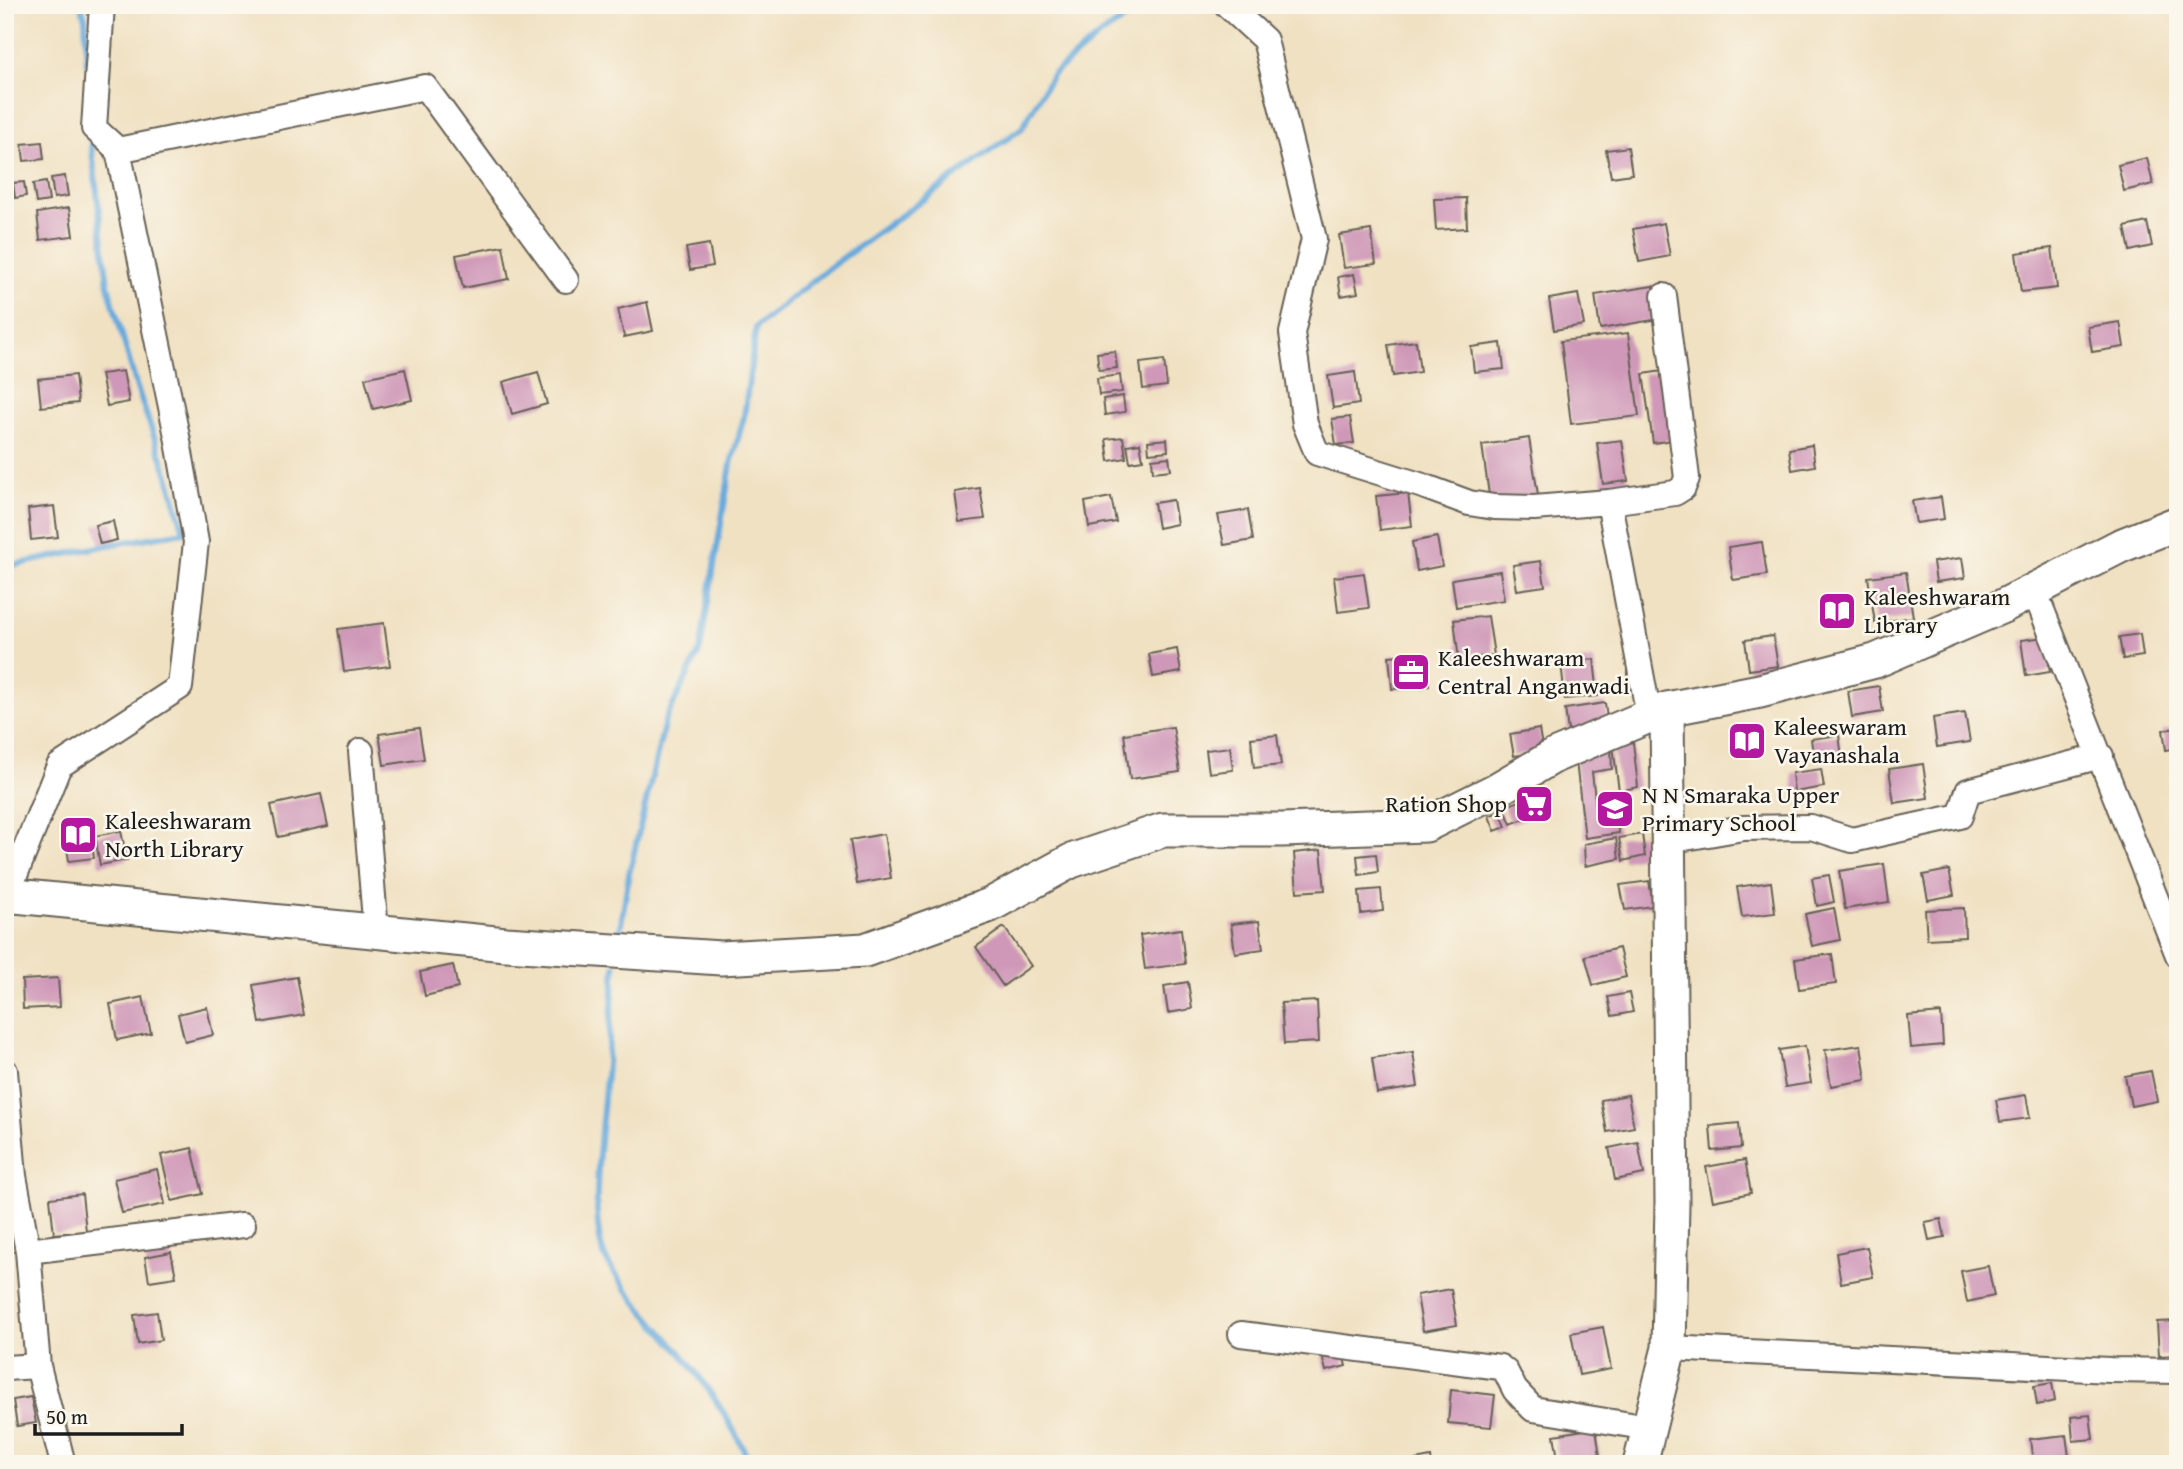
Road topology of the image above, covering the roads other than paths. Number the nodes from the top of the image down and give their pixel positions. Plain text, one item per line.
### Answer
1 (102, 5) edge
2 (1227, 5) edge
3 (118, 150) junction
4 (566, 280) dead end
5 (1664, 296) dead end
6 (1609, 502) junction
7 (2178, 523) edge
8 (2034, 590) junction
9 (1658, 712) junction
10 (361, 751) dead end
11 (2101, 757) junction
12 (1668, 841) junction
13 (6, 895) edge
14 (376, 932) junction
15 (2178, 955) edge
16 (5, 1071) edge
17 (243, 1225) dead end
18 (28, 1251) junction
19 (1241, 1334) dead end
20 (1669, 1348) junction
21 (38, 1366) junction
22 (5, 1368) edge
23 (2178, 1371) edge
24 (1649, 1428) junction
25 (63, 1464) edge
26 (1640, 1464) edge

1 - 3 street
2 - 6 street
3 - 4 street
3 - 13 street
5 - 6 street
6 - 9 street
7 - 8 street
8 - 9 street
8 - 11 street
9 - 12 street
9 - 14 street
10 - 14 street
11 - 12 street
11 - 15 street
12 - 20 street
13 - 14 street
16 - 18 street
17 - 18 street
18 - 21 street
19 - 24 street
20 - 23 street
20 - 24 street
21 - 22 street
21 - 25 street
24 - 26 street

